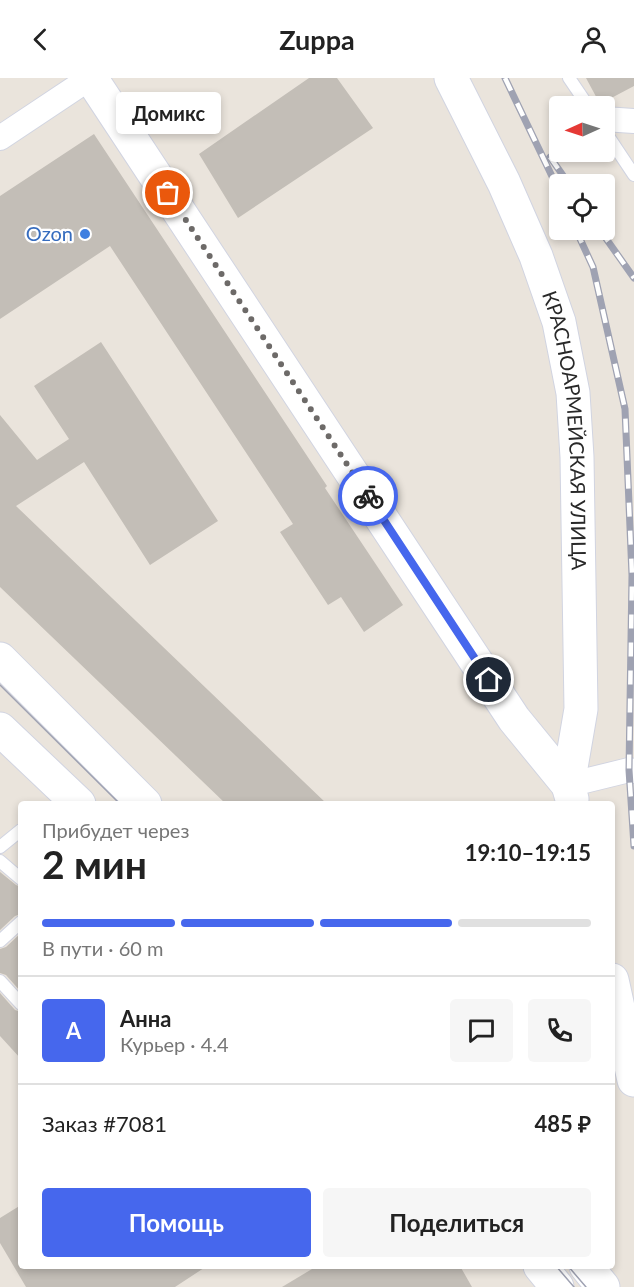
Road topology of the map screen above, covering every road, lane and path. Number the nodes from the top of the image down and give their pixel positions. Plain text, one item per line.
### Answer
1 (91, 78) edge
2 (451, 78) edge
3 (569, 78) edge
4 (581, 96) edge
5 (615, 119) edge
6 (634, 120) edge
7 (0, 138) edge
8 (615, 146) edge
9 (634, 174) edge
10 (0, 659) edge
11 (0, 729) edge
12 (634, 771) edge
13 (571, 794) edge
14 (68, 798) edge
15 (142, 801) edge
16 (18, 832) edge
17 (0, 847) edge
18 (0, 861) edge
19 (18, 876) edge
20 (18, 925) edge
21 (0, 941) edge
22 (0, 981) edge
23 (615, 994) edge
24 (18, 1001) edge
25 (634, 1080) edge
26 (542, 1269) edge
27 (588, 1269) edge
28 (557, 1287) edge
29 (603, 1287) edge

1 - 7 street
1 - 13 main road
2 - 13 main road, КРАСНОАРМЕЙСКАЯ УЛИЦА
3 - 4 lane
5 - 6 street
8 - 9 lane
10 - 15 main road
11 - 14 main road
12 - 13 street
16 - 17 lane
18 - 19 lane
20 - 21 lane
22 - 24 lane
23 - 25 main road
26 - 28 main road
27 - 29 main road

